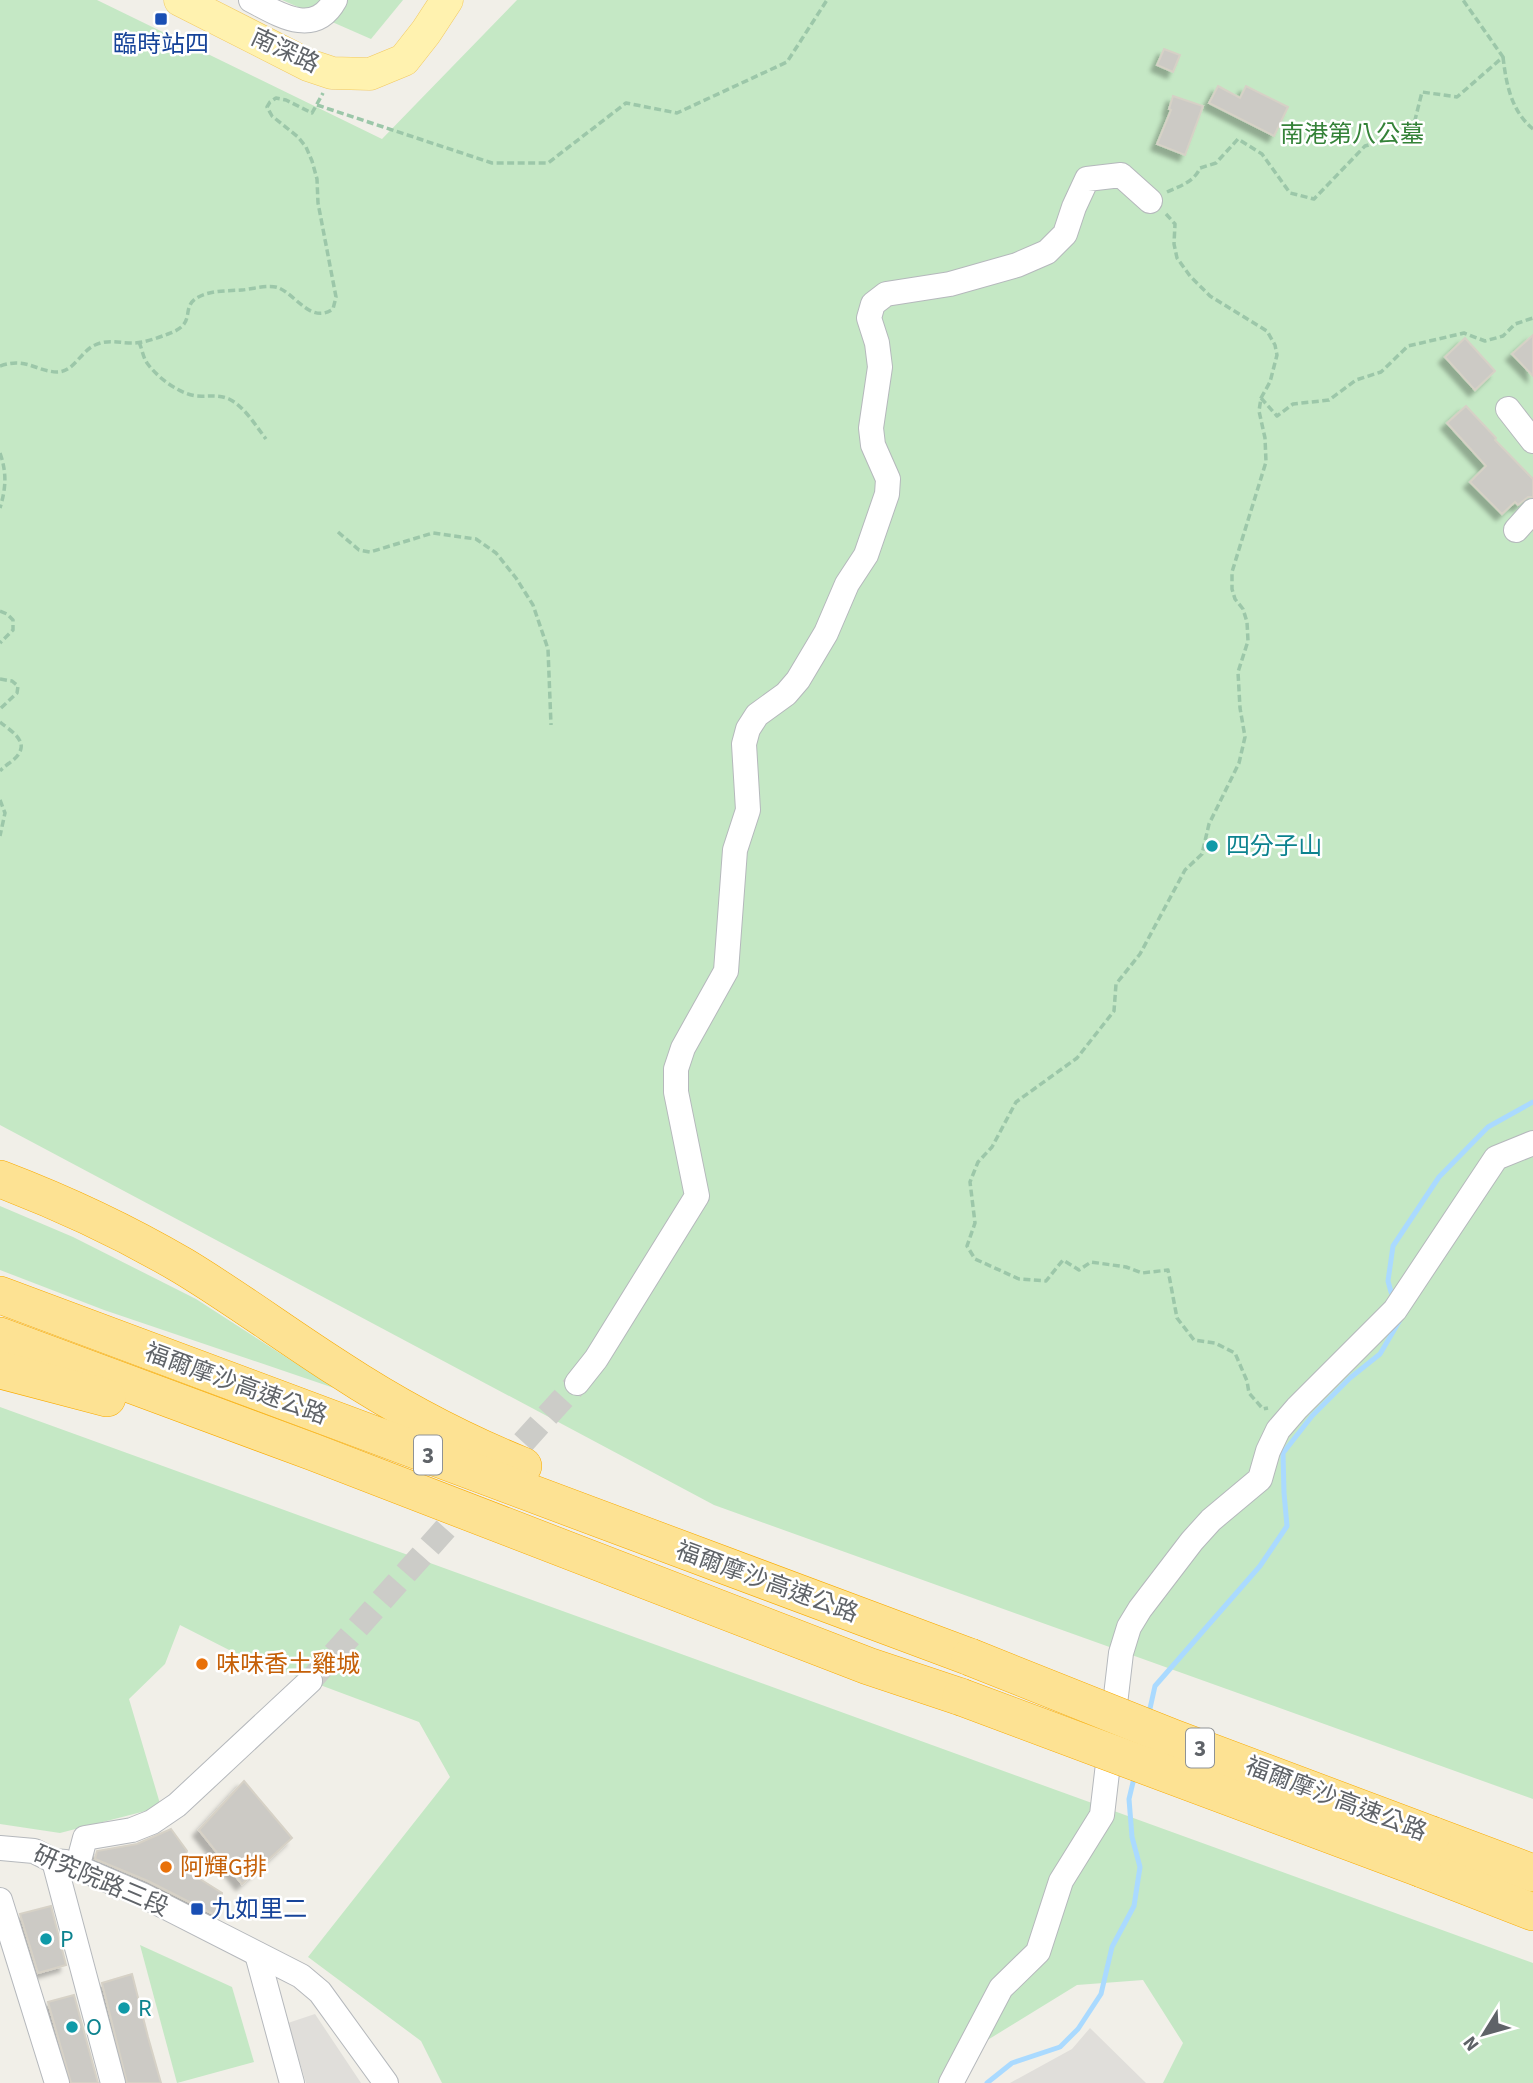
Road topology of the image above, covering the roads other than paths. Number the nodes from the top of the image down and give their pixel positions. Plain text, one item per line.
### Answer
1 (251, 0) edge
2 (334, 0) edge
3 (447, 0) edge
4 (195, 3) edge
5 (1150, 201) road end
6 (1508, 410) dead end
7 (1533, 441) edge
8 (1533, 511) edge
9 (1516, 530) dead end
10 (1533, 1143) edge
11 (0, 1179) edge
12 (0, 1295) edge
13 (0, 1336) edge
14 (0, 1370) edge
15 (577, 1382) tunnel mouth
16 (313, 1452) junction
17 (856, 1615) junction
18 (310, 1681) tunnel mouth
19 (0, 1848) edge
20 (1427, 1852) junction
21 (65, 1864) junction
22 (1533, 1873) edge
23 (0, 1900) edge
24 (1533, 1912) edge
25 (257, 1954) junction
26 (379, 2080) edge
27 (57, 2083) edge
28 (113, 2083) edge
29 (292, 2083) edge
30 (951, 2083) edge

1 - 2 street
3 - 4 main road, 南深路
5 - 15 street
6 - 7 street
8 - 9 street
10 - 30 street
11 - 17 highway
12 - 17 highway, 福爾摩沙高速公路 / 3
13 - 16 highway, 福爾摩沙高速公路 / 3
14 - 16 highway
16 - 20 highway, 福爾摩沙高速公路 / 3, bridge
17 - 20 highway, 福爾摩沙高速公路 / 3, bridge
18 - 21 street
19 - 21 street, 研究院路三段
20 - 22 highway, 福爾摩沙高速公路 / 3
20 - 24 highway, 福爾摩沙高速公路 / 3
21 - 25 street, 研究院路三段
21 - 28 street
23 - 27 street
25 - 26 street, 研究院路三段
25 - 29 street

